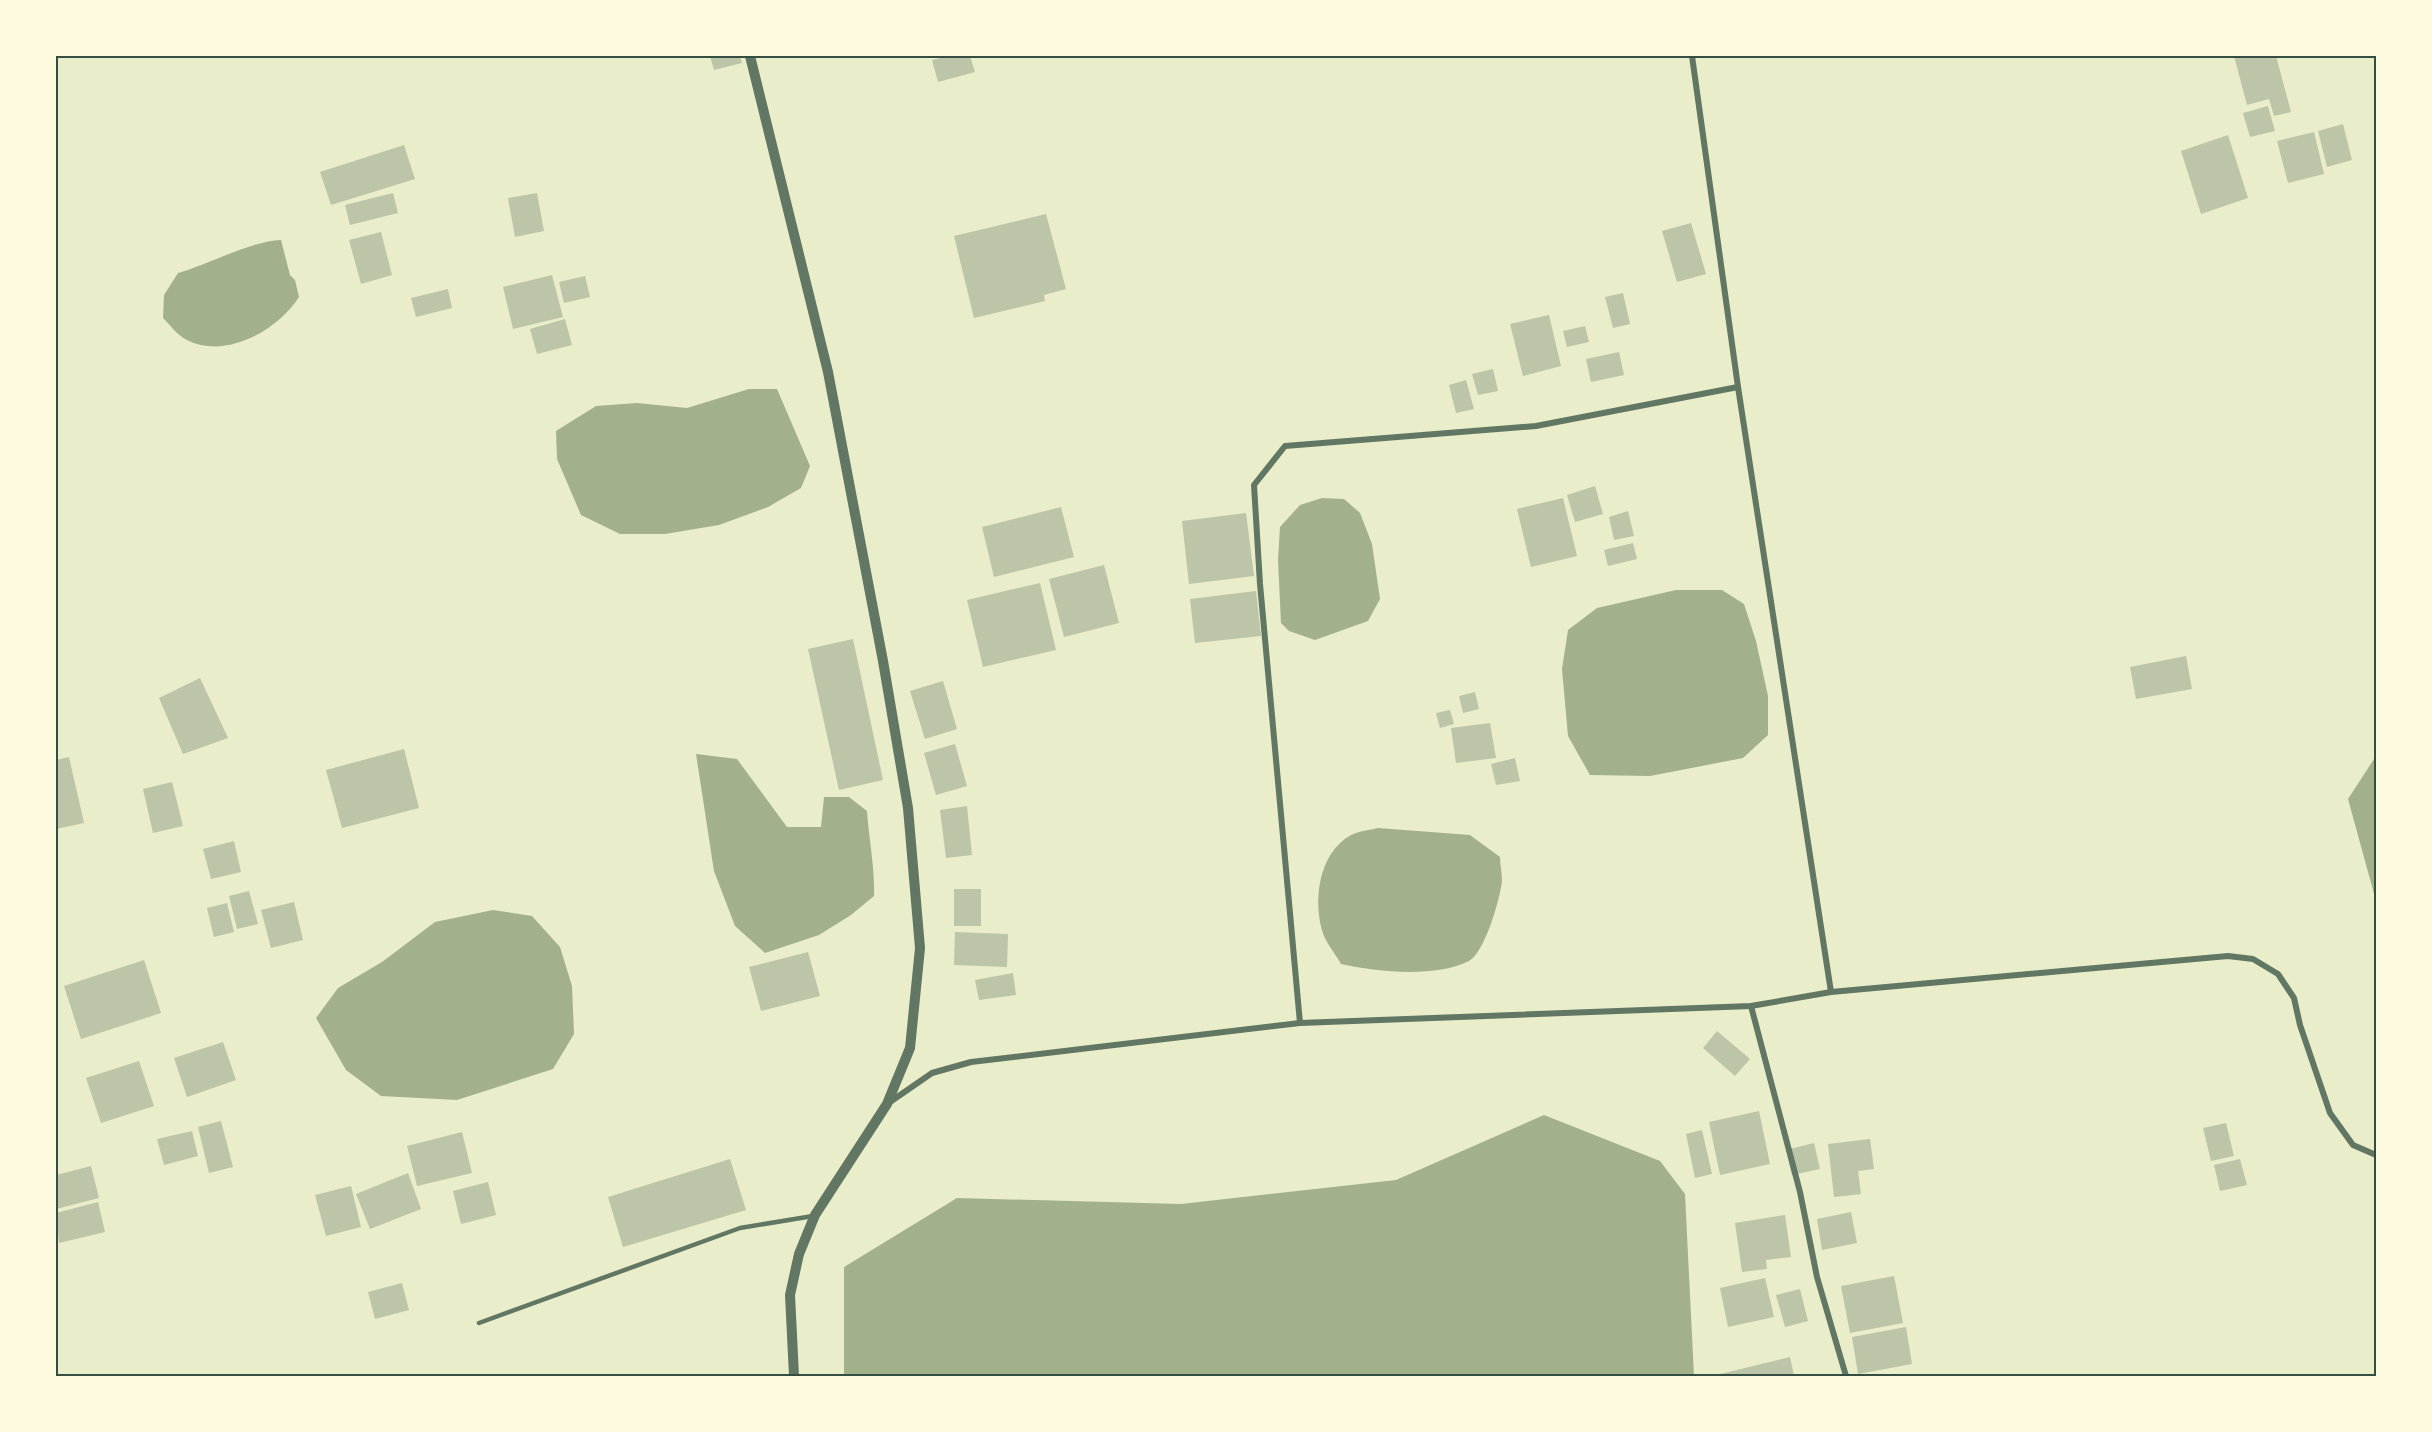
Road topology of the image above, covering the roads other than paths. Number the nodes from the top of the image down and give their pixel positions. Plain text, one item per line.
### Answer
1 (750, 56) edge
2 (1692, 56) edge
3 (1738, 387) junction
4 (1831, 992) junction
5 (1751, 1006) junction
6 (1300, 1023) junction
7 (887, 1104) junction
8 (2376, 1155) edge
9 (815, 1215) junction
10 (479, 1323) dead end
11 (794, 1377) edge
12 (1846, 1377) edge

1 - 7 street
2 - 3 street
3 - 4 street
3 - 6 street
4 - 5 street
4 - 8 street
5 - 6 street
5 - 12 street
6 - 7 street
7 - 9 street
9 - 10 lane
9 - 11 street

